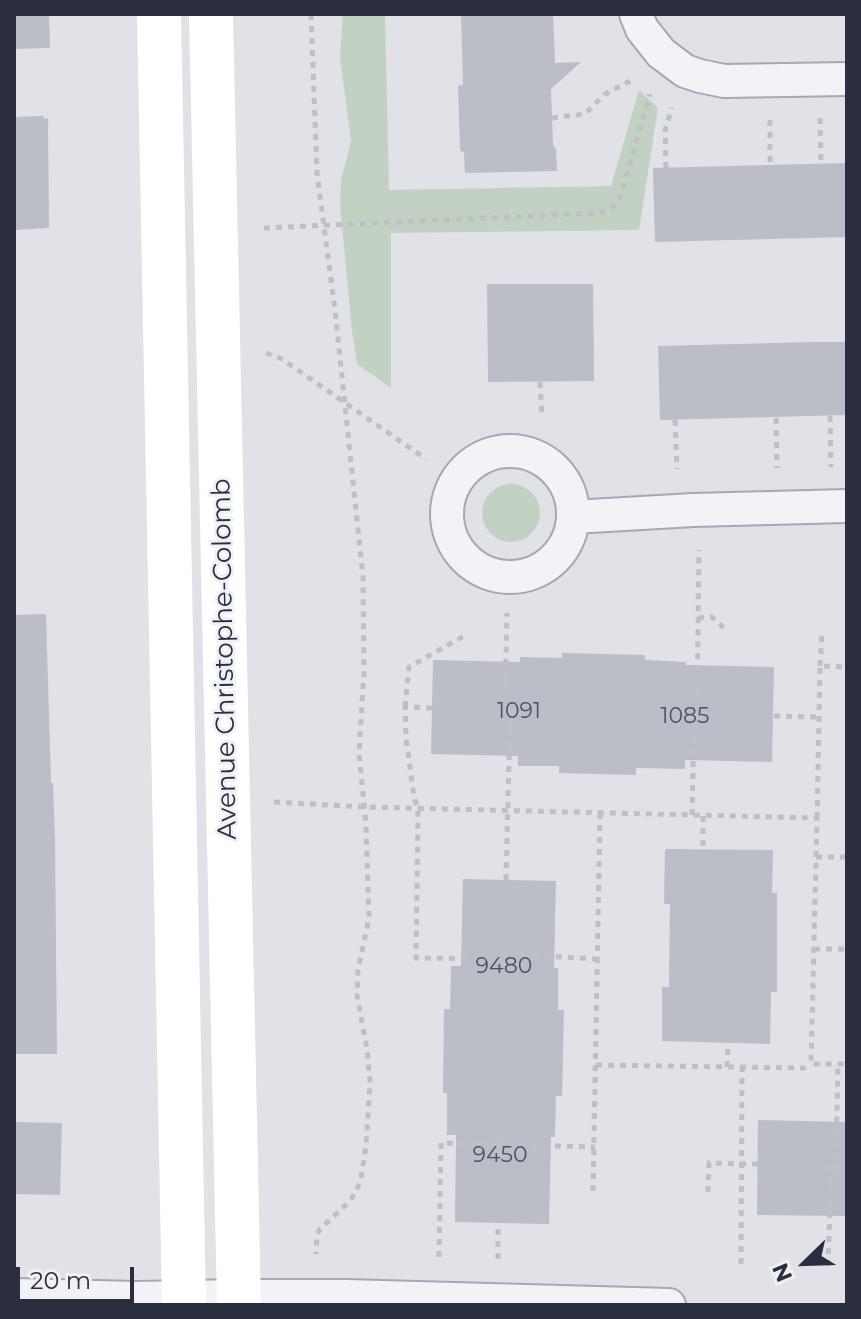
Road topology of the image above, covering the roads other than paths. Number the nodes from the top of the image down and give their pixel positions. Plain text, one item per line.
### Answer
1 (159, 14) edge
2 (211, 14) edge
3 (636, 14) edge
4 (847, 79) edge
5 (847, 506) edge
6 (573, 517) dead end
7 (14, 1295) edge
8 (239, 1300) edge
9 (184, 1301) edge
10 (669, 1305) edge

1 - 9 main road, Avenue Christophe-Colomb
2 - 8 main road, Avenue Christophe-Colomb
3 - 4 street
5 - 6 street
7 - 9 street
8 - 9 street
8 - 10 street

